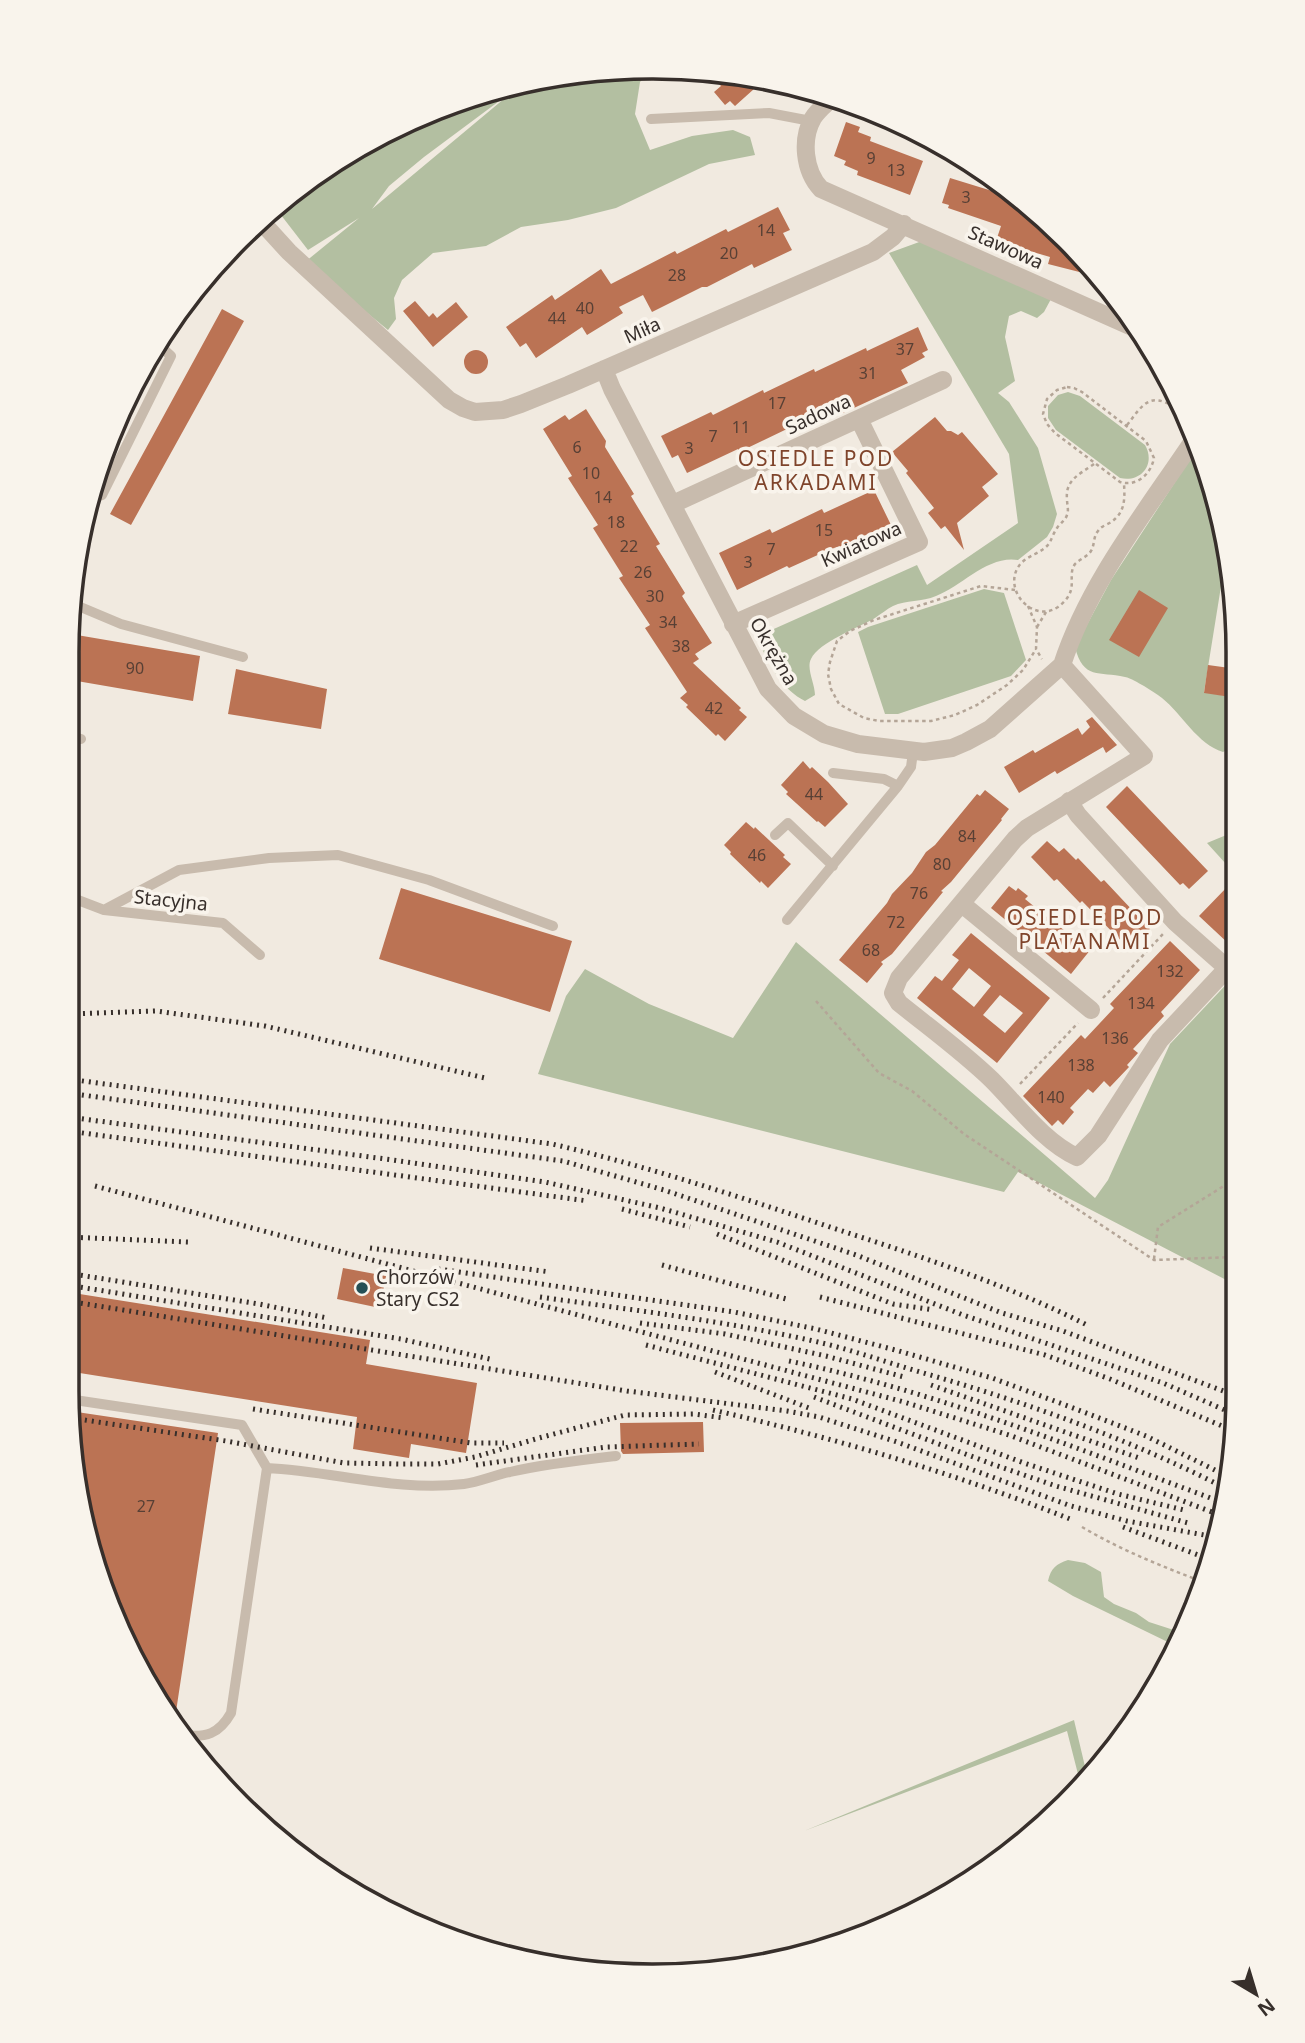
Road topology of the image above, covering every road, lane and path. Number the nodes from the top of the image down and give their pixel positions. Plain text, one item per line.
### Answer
1 (825, 105) edge
2 (651, 119) dead end
3 (811, 121) junction
4 (904, 224) junction
5 (267, 227) edge
6 (1122, 322) edge
7 (165, 351) edge
8 (604, 369) junction
9 (943, 380) dead end
10 (1170, 405) edge
11 (859, 419) junction
12 (1127, 425) junction
13 (1188, 448) edge
14 (1094, 464) junction
15 (1124, 484) junction
16 (101, 495) edge
17 (673, 504) junction
18 (1015, 590) junction
19 (81, 607) edge
20 (1028, 607) junction
21 (1046, 612) junction
22 (733, 624) junction
23 (1037, 627) junction
24 (1036, 649) junction
25 (243, 657) dead end
26 (1054, 665) junction
27 (913, 752) junction
28 (833, 773) dead end
29 (898, 786) junction
30 (1069, 801) junction
31 (775, 835) dead end
32 (833, 866) junction
33 (79, 901) edge
34 (962, 904) junction
35 (104, 910) junction
36 (787, 920) dead end
37 (552, 926) dead end
38 (260, 955) dead end
39 (1226, 960) edge
40 (1226, 969) edge
41 (816, 1001) dead end
42 (1091, 1010) dead end
43 (1226, 1185) edge
44 (1226, 1257) edge
45 (1154, 1260) junction
46 (79, 1401) edge
47 (616, 1456) dead end
48 (267, 1468) junction
49 (1082, 1527) dead end
50 (1195, 1579) edge
51 (194, 1735) edge

1 - 3 street
2 - 3 lane
3 - 4 street
4 - 6 street, Stawowa
4 - 8 street, Miła
5 - 8 street, Miła
7 - 16 lane
8 - 17 street, Okrężna
9 - 11 street, Sadowa
10 - 12 path
11 - 17 street, Sadowa
11 - 22 street, Kwiatowa
12 - 14 path
12 - 15 path
13 - 26 street, Okrężna
14 - 15 path
14 - 18 path
15 - 21 path
17 - 22 street, Okrężna
18 - 20 path
18 - 24 path
19 - 25 lane
20 - 21 path
20 - 23 path
21 - 23 path
22 - 27 street, Okrężna
23 - 24 path
24 - 26 path
26 - 27 street, Okrężna
26 - 30 street
27 - 29 lane
28 - 29 lane
29 - 32 lane
30 - 34 street
30 - 39 street
31 - 32 lane
32 - 36 lane
33 - 35 lane, Stacyjna
34 - 40 street
34 - 42 street
35 - 37 lane
35 - 38 lane, Stacyjna
41 - 45 path
43 - 45 path
44 - 45 path
46 - 48 lane
47 - 48 lane
48 - 51 lane
49 - 50 path

